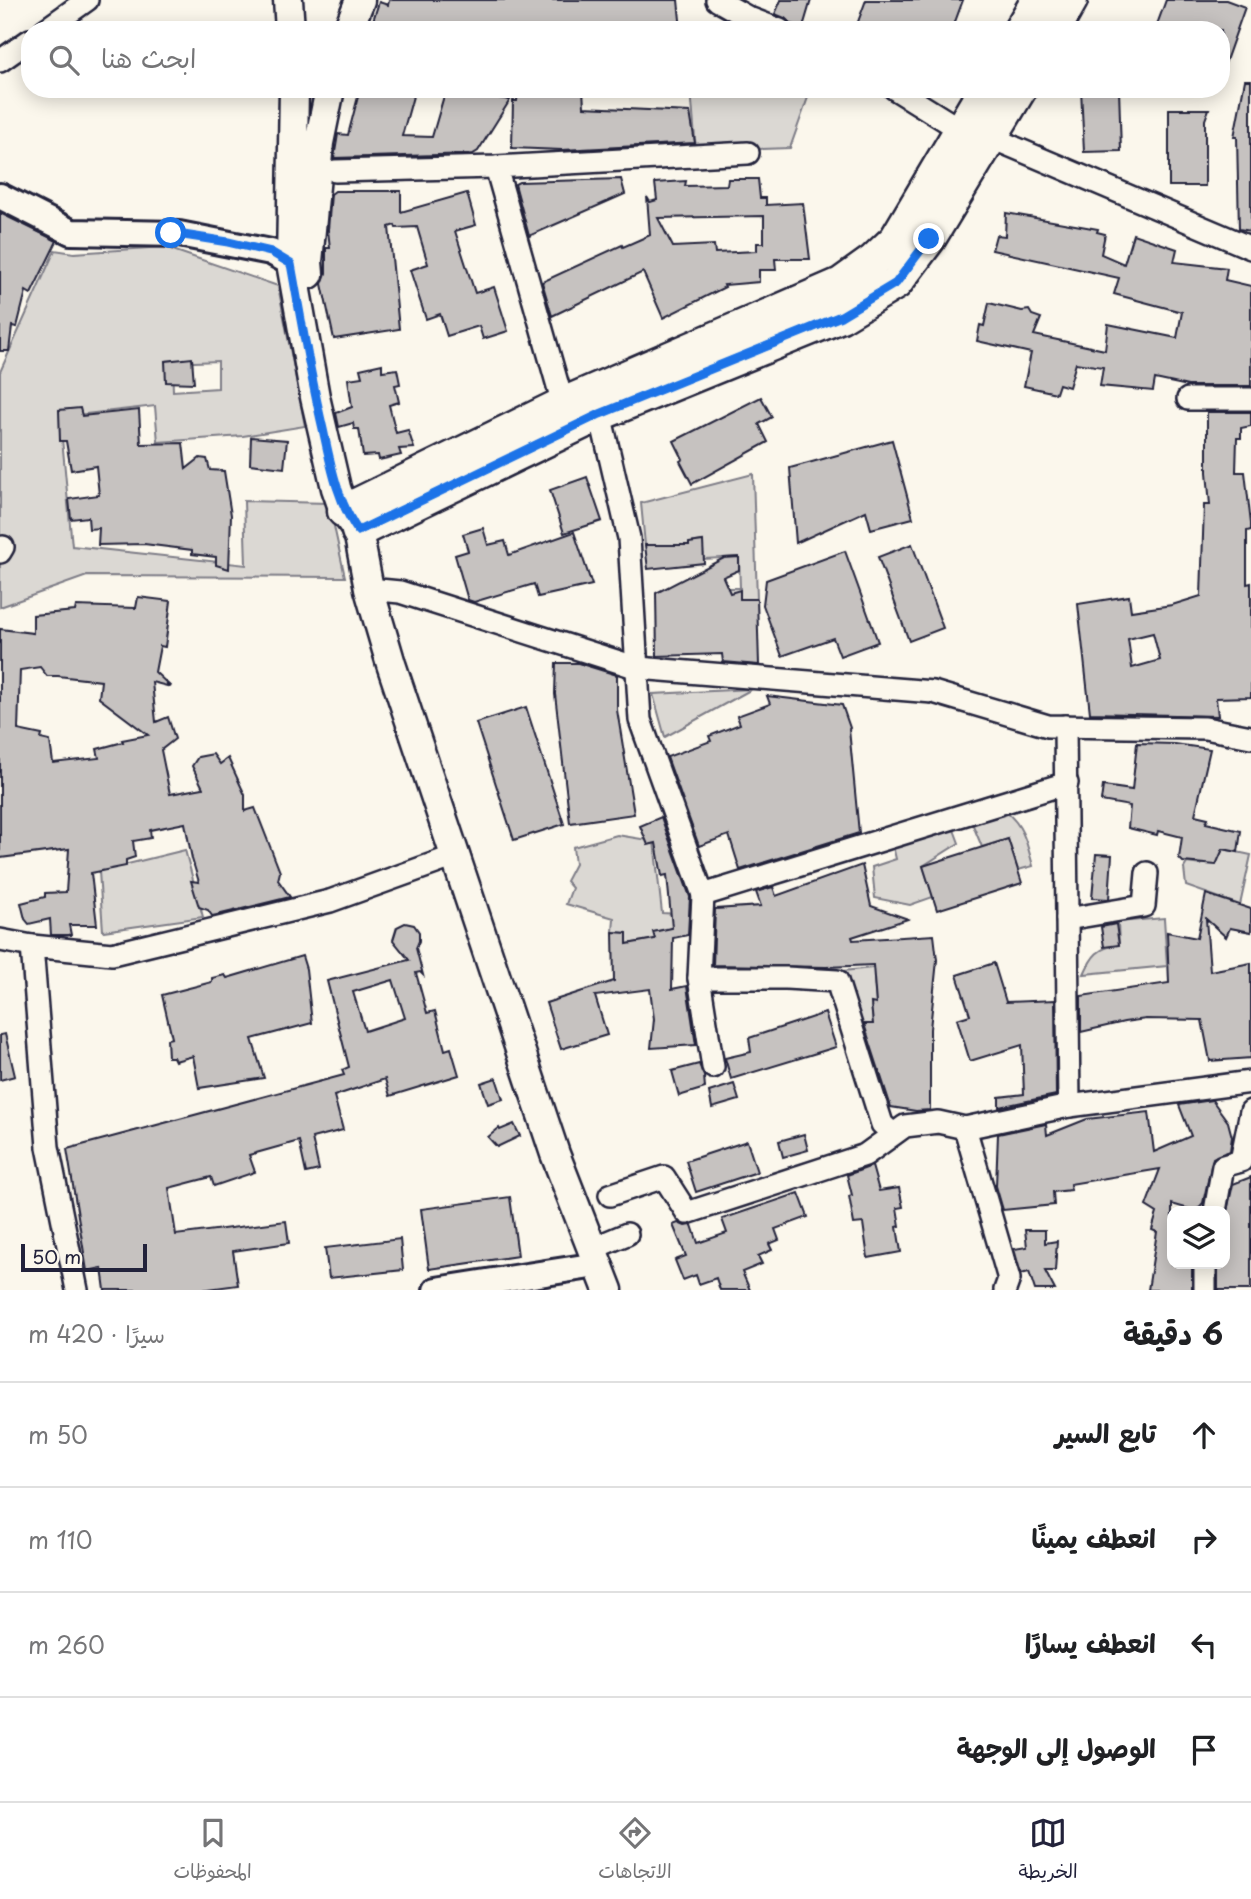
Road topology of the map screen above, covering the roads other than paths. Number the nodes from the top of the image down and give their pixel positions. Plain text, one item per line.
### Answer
1 (87, 0) edge
2 (288, 0) edge
3 (718, 0) edge
4 (1071, 0) edge
5 (753, 9) edge
6 (58, 21) edge
7 (289, 21) edge
8 (768, 21) edge
9 (1039, 21) edge
10 (21, 46) edge
11 (0, 61) edge
12 (294, 98) edge
13 (328, 98) edge
14 (909, 98) edge
15 (980, 98) edge
16 (1015, 98) edge
17 (961, 130) junction
18 (992, 138) junction
19 (748, 153) dead end
20 (496, 167) junction
21 (335, 171) dead end
22 (0, 196) edge
23 (1251, 248) edge
24 (291, 264) junction
25 (1188, 399) dead end
26 (1251, 399) edge
27 (563, 404) junction
28 (600, 414) junction
29 (351, 521) junction
30 (369, 589) junction
31 (638, 667) junction
32 (1065, 726) junction
33 (1251, 737) edge
34 (1067, 783) junction
35 (455, 856) junction
36 (1147, 873) dead end
37 (704, 895) junction
38 (1067, 919) junction
39 (0, 940) edge
40 (32, 946) junction
41 (699, 978) junction
42 (713, 1067) dead end
43 (1251, 1082) edge
44 (1069, 1106) junction
45 (1251, 1111) edge
46 (965, 1128) junction
47 (893, 1135) junction
48 (610, 1195) dead end
49 (1216, 1206) edge
50 (628, 1234) dead end
51 (599, 1268) edge
52 (1205, 1269) edge
53 (78, 1290) edge
54 (436, 1290) edge
55 (1005, 1290) edge
56 (1205, 1290) edge

1 - 6 street
2 - 7 main road
3 - 5 street
4 - 9 main road
5 - 8 street
10 - 11 street
12 - 24 main road
13 - 29 main road
14 - 17 street
15 - 17 main road
16 - 18 main road
17 - 27 main road
18 - 23 street
18 - 28 main road
19 - 20 street
20 - 21 street
20 - 27 street
22 - 24 street
24 - 29 main road
25 - 26 street
27 - 29 main road
28 - 29 main road
28 - 31 street
29 - 30 main road
30 - 31 street
30 - 35 main road
31 - 32 street
31 - 37 street
32 - 33 street
32 - 34 street
34 - 37 street
34 - 38 street
35 - 40 street
35 - 51 main road
36 - 38 street
37 - 41 street
38 - 44 street
39 - 40 street
40 - 53 street
41 - 42 street
41 - 47 street
43 - 44 street
44 - 46 street
45 - 49 street
46 - 47 street
46 - 55 street
47 - 48 street
50 - 51 street
51 - 54 street
52 - 56 street

